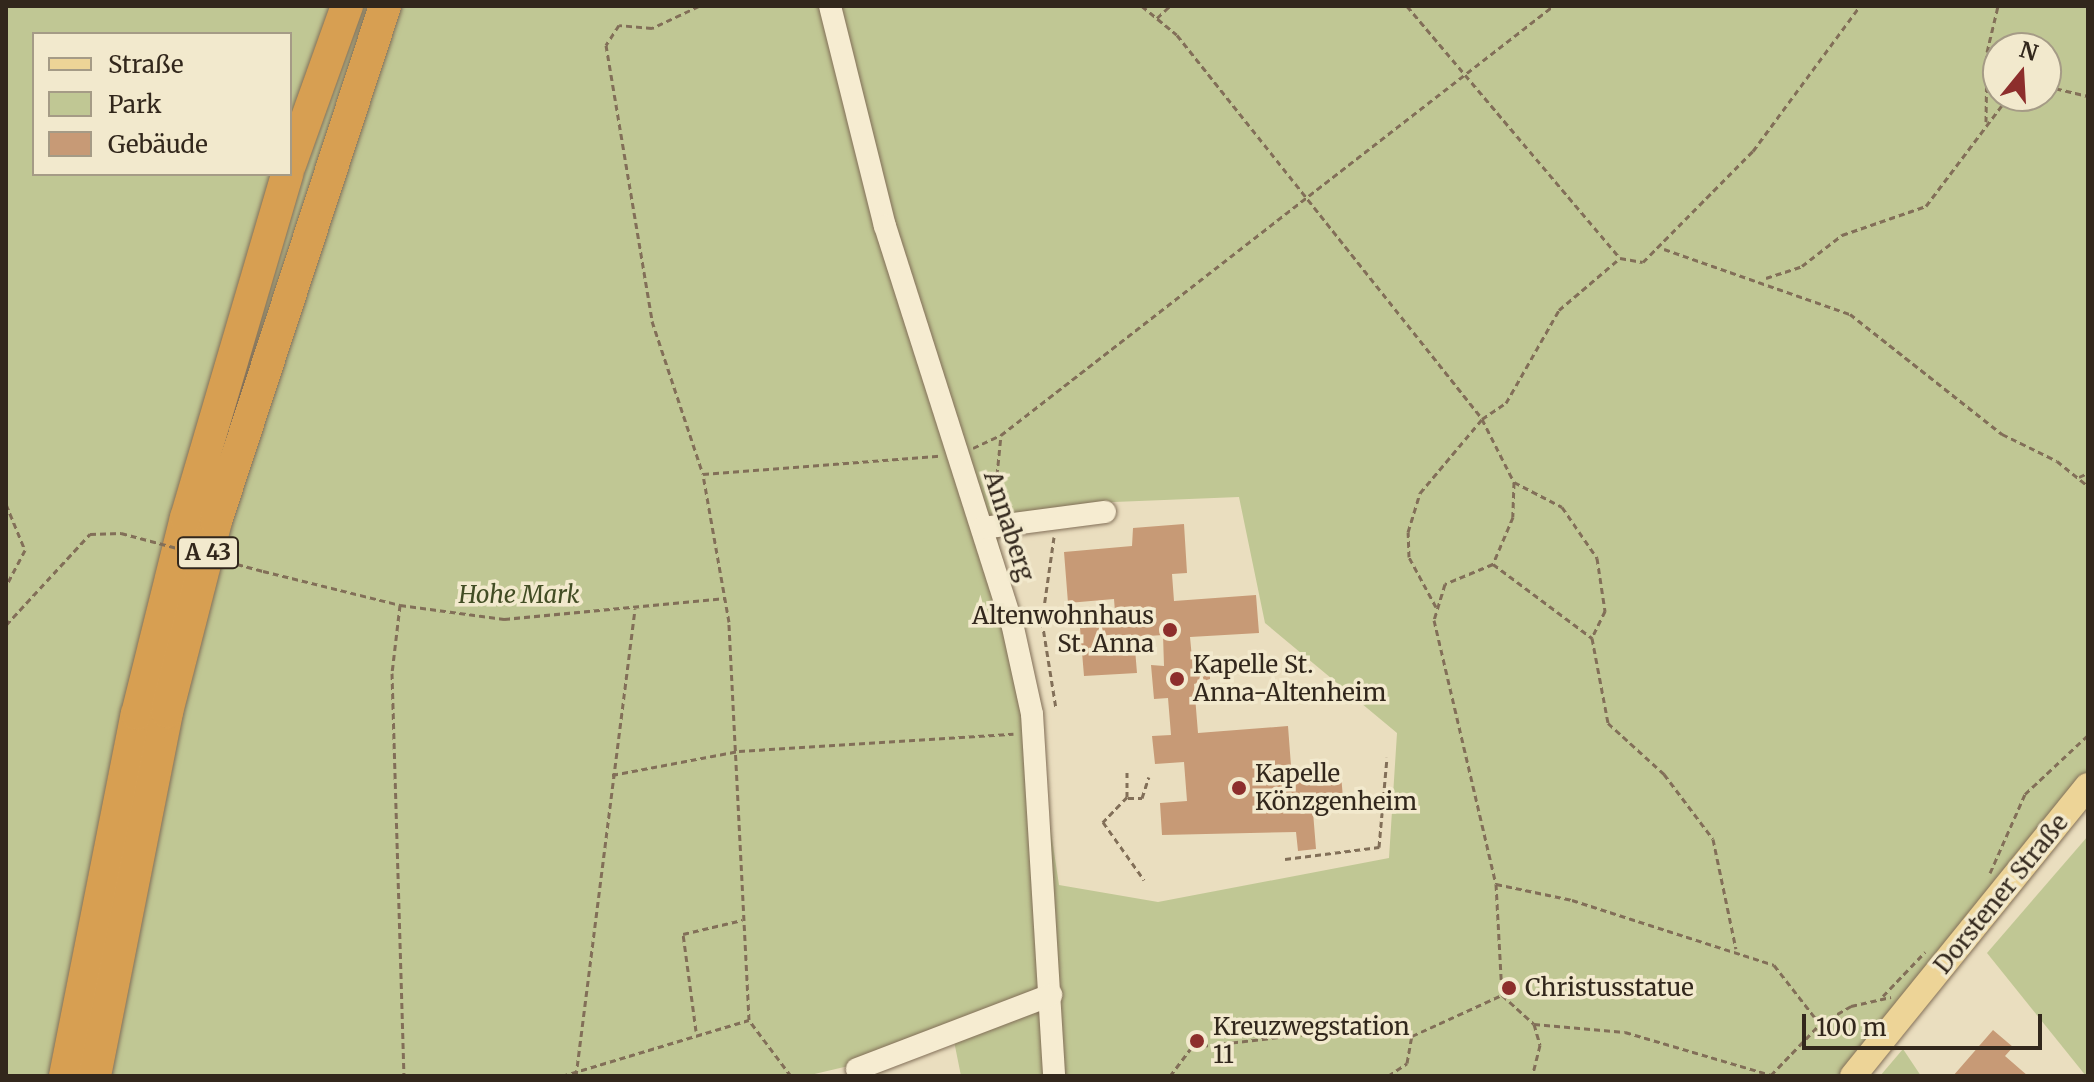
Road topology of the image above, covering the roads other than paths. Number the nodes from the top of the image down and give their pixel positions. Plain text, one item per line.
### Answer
1 (347, 6) edge
2 (385, 6) edge
3 (830, 6) edge
4 (292, 159) edge
5 (286, 176) edge
6 (1105, 512) dead end
7 (983, 528) junction
8 (2088, 786) edge
9 (1051, 995) junction
10 (857, 1069) dead end
11 (65, 1076) edge
12 (95, 1076) edge
13 (1054, 1076) edge
14 (1853, 1076) edge

1 - 4 highway
2 - 12 highway, A 43
3 - 7 street, Annaberg
5 - 11 highway, A 43
6 - 7 street
7 - 9 street, Annaberg
8 - 14 main road, Dorstener Straße
9 - 10 street
9 - 13 street, Annaberg

